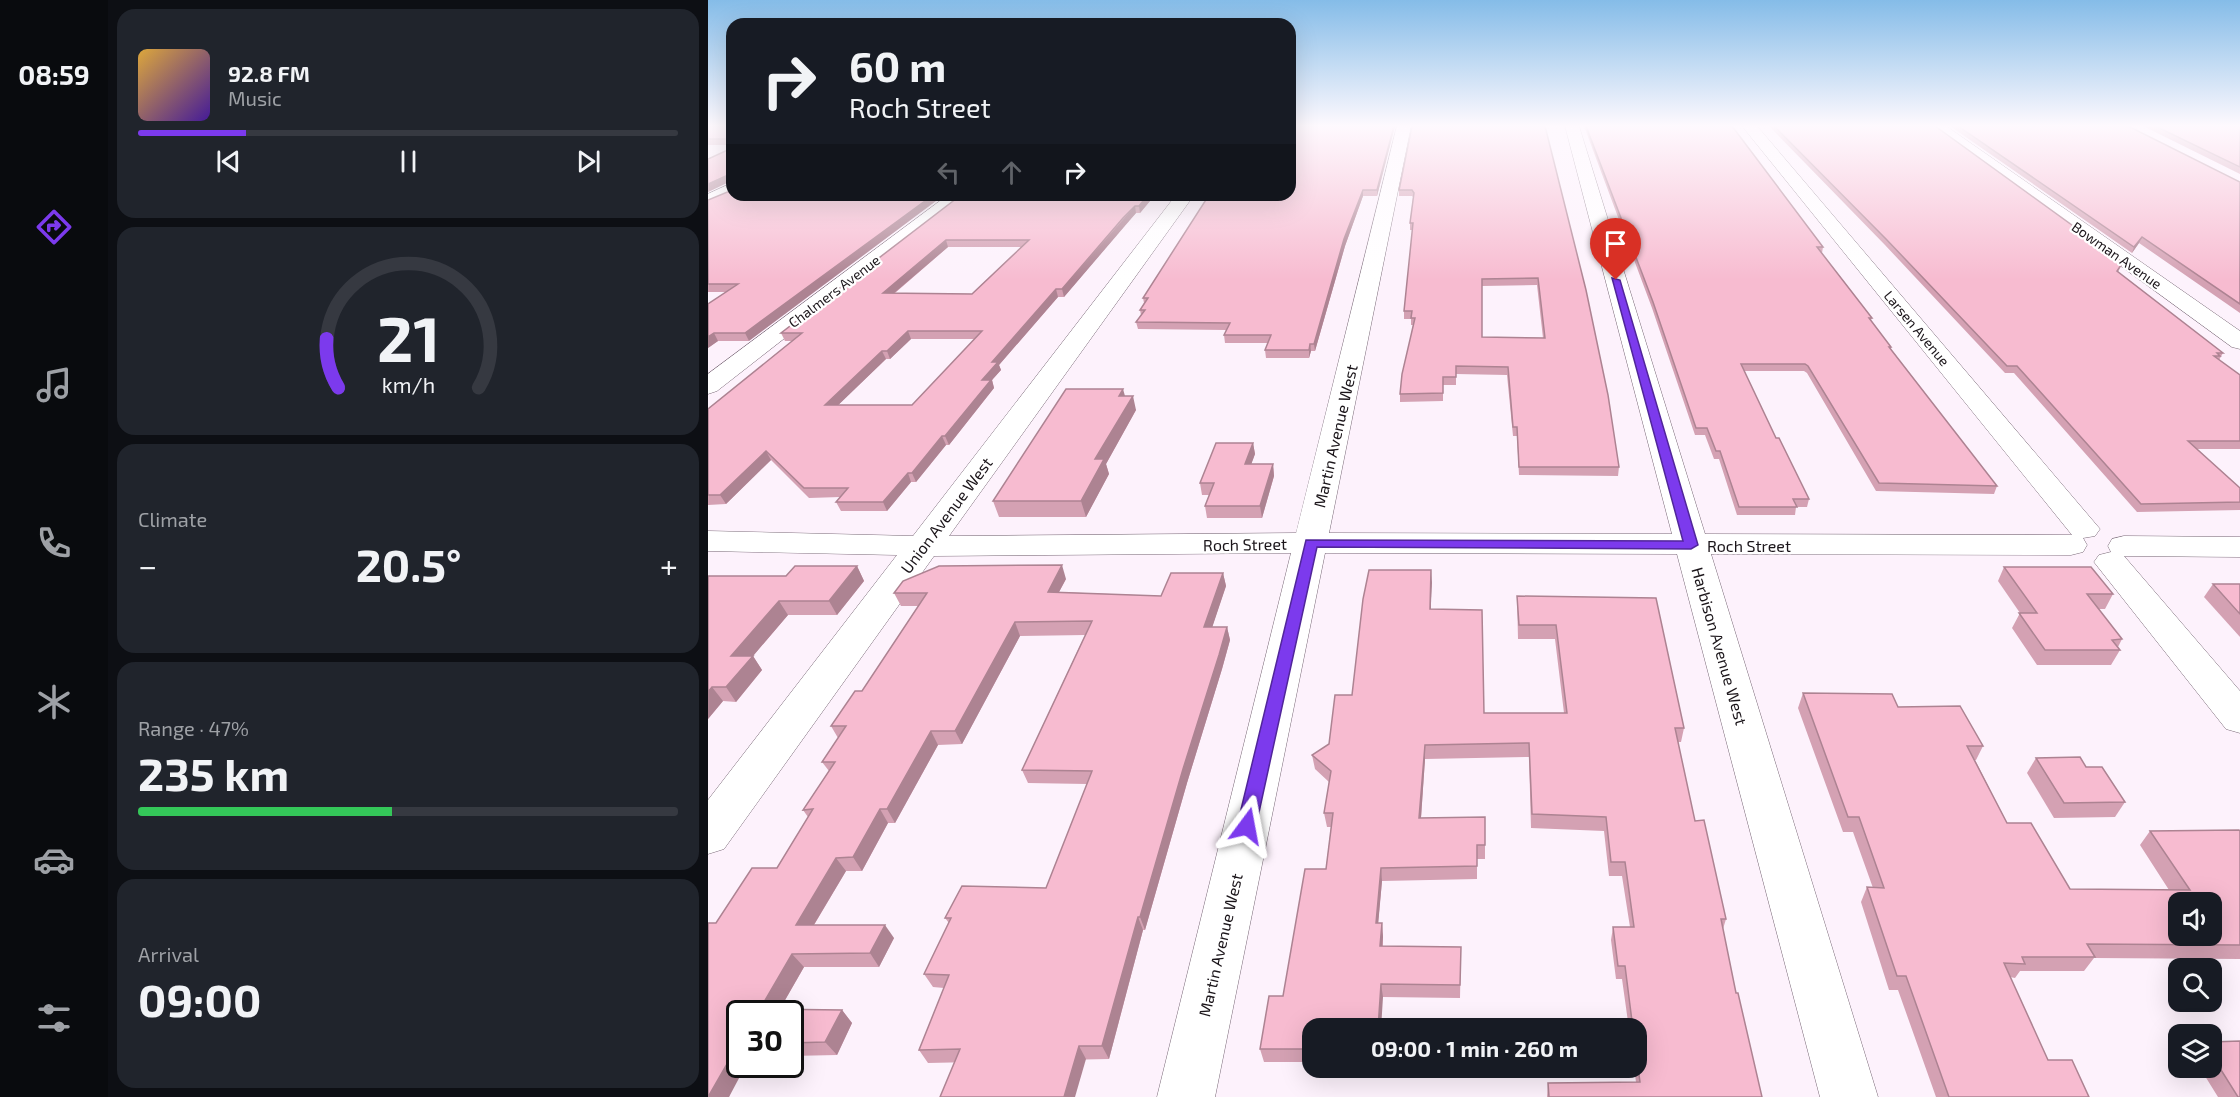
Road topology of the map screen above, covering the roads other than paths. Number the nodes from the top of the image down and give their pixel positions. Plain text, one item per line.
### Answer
1 (1393, 177) edge
2 (1587, 177) edge
3 (1790, 177) edge
4 (2008, 177) edge
5 (726, 191) edge
6 (708, 201) edge
7 (951, 201) edge
8 (1181, 201) edge
9 (2240, 342) edge
10 (708, 386) edge
11 (2078, 537) junction
12 (708, 541) edge
13 (1311, 543) junction
14 (1691, 545) junction
15 (923, 546) junction
16 (2240, 548) edge
17 (2118, 554) junction
18 (2240, 718) edge
19 (708, 835) edge
20 (1185, 1097) edge
21 (1849, 1097) edge

1 - 13 street, Martin Avenue West
2 - 14 street, Harbison Avenue West
3 - 11 street, Larsen Avenue
4 - 9 street, Bowman Avenue
5 - 6 street
7 - 10 street, Chalmers Avenue
8 - 15 street, Union Avenue West
11 - 14 street, Roch Street
11 - 17 street, Roch Street
12 - 15 street, Roch Street
13 - 14 street, Roch Street
13 - 15 street, Roch Street
13 - 20 street, Martin Avenue West
14 - 21 street, Harbison Avenue West
15 - 19 street, Union Avenue West
16 - 17 street
17 - 18 street

